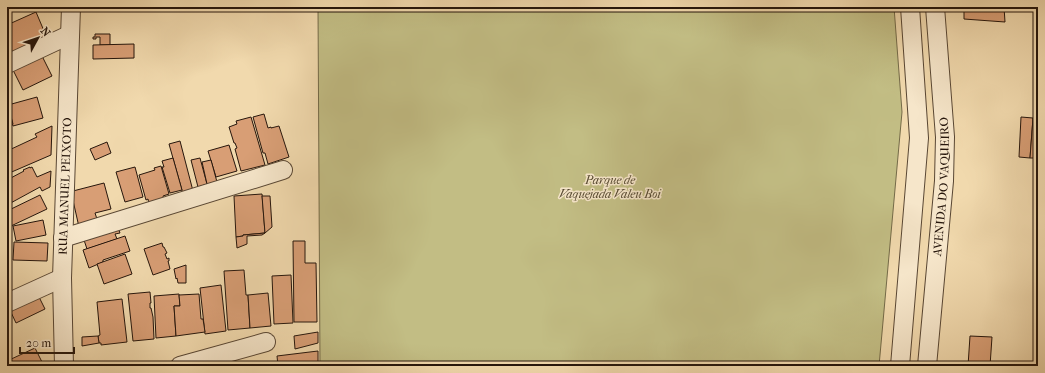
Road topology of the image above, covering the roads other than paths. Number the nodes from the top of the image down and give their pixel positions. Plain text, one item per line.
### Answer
1 (71, 7) edge
2 (910, 7) edge
3 (935, 7) edge
4 (69, 35) junction
5 (7, 64) edge
6 (945, 137) junction
7 (919, 138) junction
8 (283, 170) dead end
9 (63, 238) junction
10 (62, 278) junction
11 (7, 303) edge
12 (266, 342) dead end
13 (64, 366) edge
14 (180, 366) edge
15 (900, 366) edge
16 (927, 366) edge

1 - 4 street, RUA MANUEL PEIXOTO
2 - 7 street, AVENIDA DO VAQUEIRO
3 - 6 street, AVENIDA DO VAQUEIRO
4 - 5 street
4 - 9 street, RUA MANUEL PEIXOTO
6 - 7 street
6 - 16 street, AVENIDA DO VAQUEIRO
7 - 15 street, AVENIDA DO VAQUEIRO
8 - 9 street
9 - 10 street, RUA MANUEL PEIXOTO
10 - 11 street
10 - 13 street, RUA MANUEL PEIXOTO
12 - 14 street

